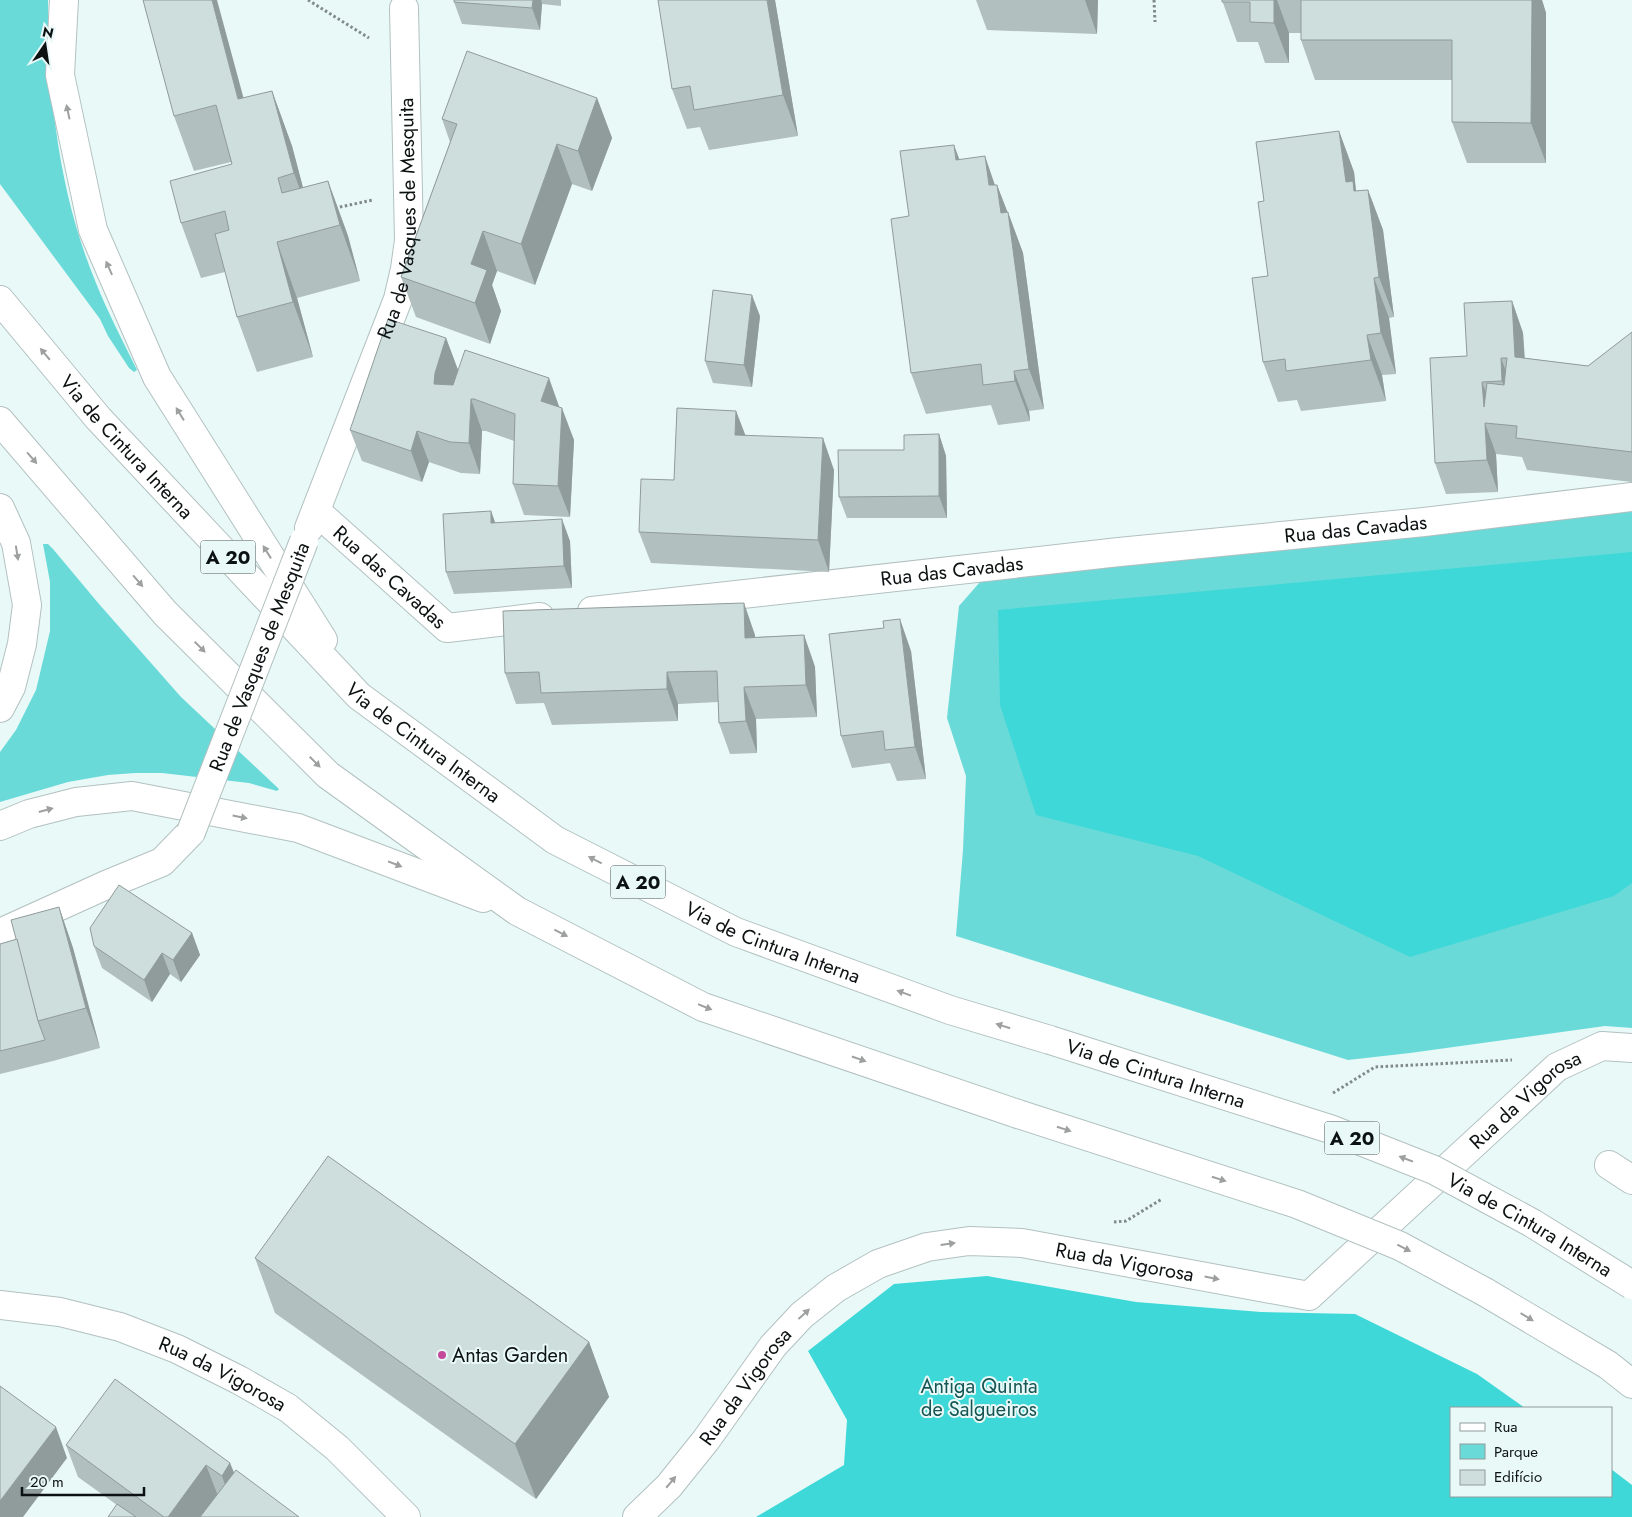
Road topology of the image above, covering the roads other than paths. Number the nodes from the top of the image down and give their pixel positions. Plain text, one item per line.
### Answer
1 (64, 0) edge
2 (404, 8) dead end
3 (0, 300) edge
4 (0, 421) edge
5 (1632, 497) edge
6 (0, 508) edge
7 (316, 511) junction
8 (358, 696) junction
9 (0, 708) edge
10 (0, 826) edge
11 (517, 910) junction
12 (0, 933) edge
13 (1632, 1048) edge
14 (1609, 1165) dead end
15 (1632, 1180) edge
16 (1632, 1285) edge
17 (0, 1305) edge
18 (1632, 1384) edge
19 (406, 1517) edge
20 (638, 1517) edge

8 -> 1 main road
2 - 7 main road, Rua de Vasques de Mesquita
8 -> 3 main road, Via de Cintura Interna / A 20
4 -> 11 main road
5 - 7 main road, Rua das Cavadas
6 -> 9 main road
7 - 12 main road, Rua de Vasques de Mesquita, bridge
16 -> 8 main road, Via de Cintura Interna / A 20, bridge
10 -> 11 main road
11 -> 18 main road, bridge
20 -> 13 main road, Rua da Vigorosa
14 - 15 main road
17 - 19 main road, Rua da Vigorosa

